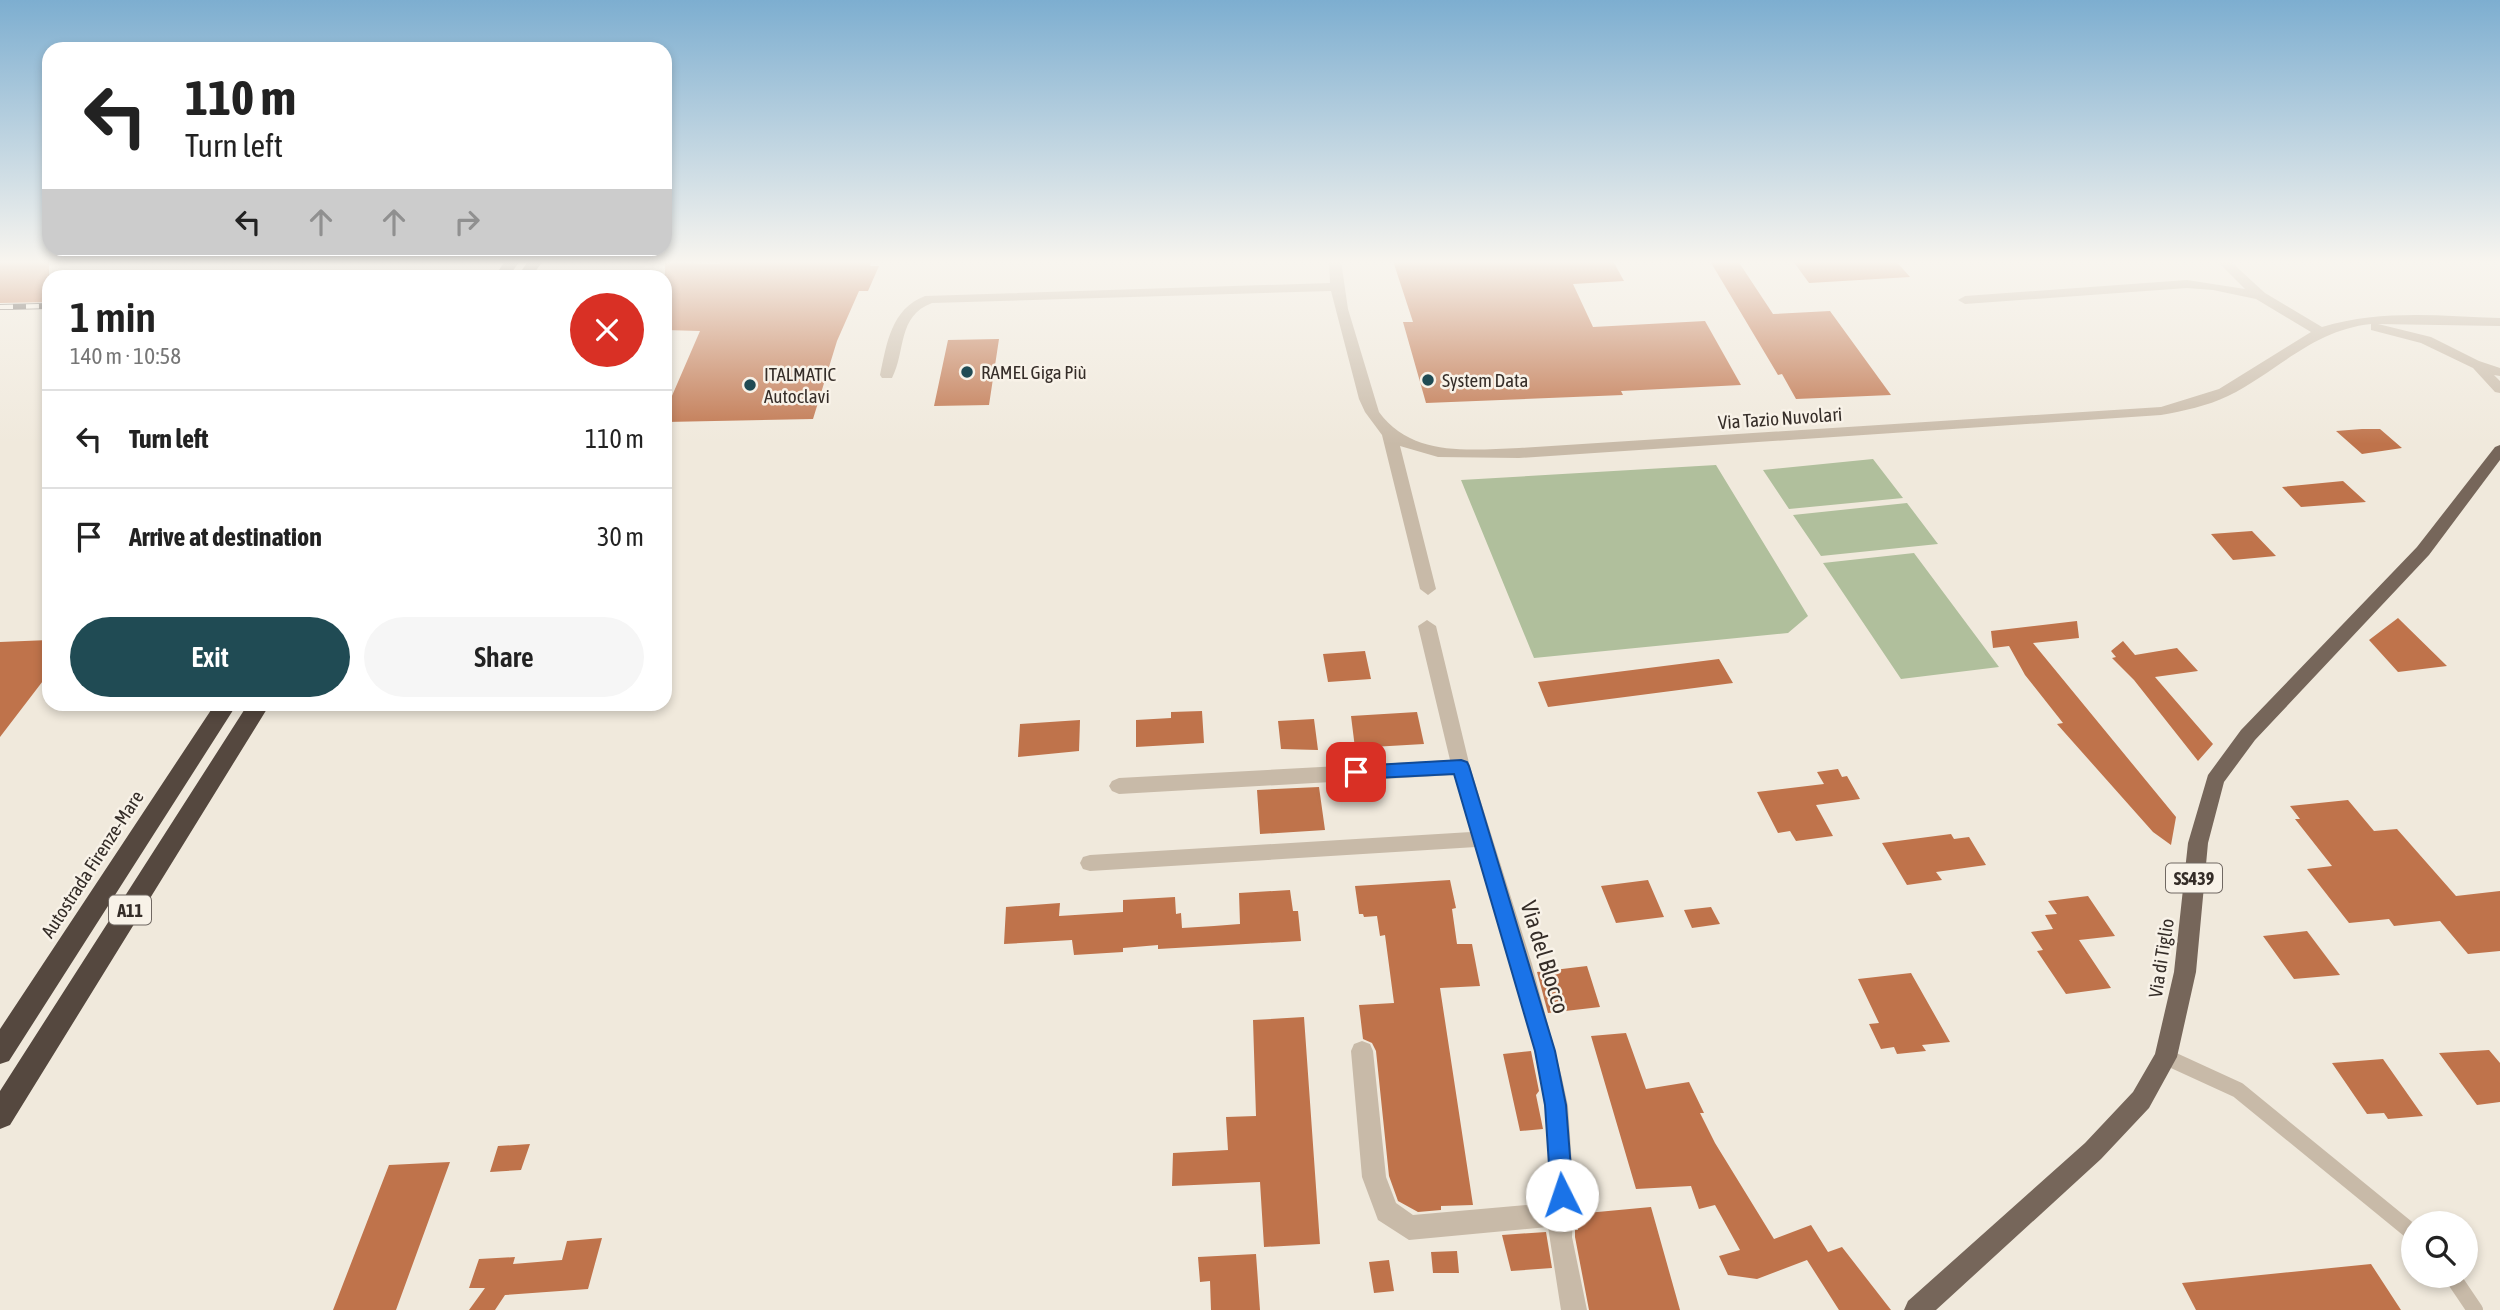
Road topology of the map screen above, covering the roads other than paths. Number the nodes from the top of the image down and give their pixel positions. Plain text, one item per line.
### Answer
1 (901, 322) edge
2 (1347, 322) edge
3 (2304, 322) edge
4 (2356, 322) edge
5 (2451, 322) edge
6 (2341, 326) junction
7 (2321, 332) junction
8 (2449, 349) junction
9 (2474, 364) junction
10 (2500, 372) edge
11 (887, 375) dead end
12 (2500, 389) edge
13 (1388, 432) junction
14 (2500, 450) edge
15 (1428, 589) dead end
16 (1427, 626) dead end
17 (221, 711) edge
18 (255, 711) edge
19 (1461, 766) junction
20 (1119, 786) dead end
21 (1481, 839) junction
22 (1090, 863) dead end
23 (1362, 1051) dead end
24 (0, 1052) edge
25 (2166, 1057) junction
26 (0, 1116) edge
27 (1560, 1214) junction
28 (2401, 1223) edge
29 (2460, 1288) edge
30 (1574, 1310) edge
31 (1917, 1310) edge
32 (2475, 1310) edge

1 - 11 street
2 - 13 street, Via Tazio Nuvolari
3 - 7 street
4 - 6 street
5 - 8 street
6 - 7 street, Via Tazio Nuvolari
6 - 8 street
7 - 13 street, Via Tazio Nuvolari
8 - 9 street
9 - 10 street
9 - 12 street
13 - 15 street
14 - 25 main road, Via di Tiglio / SS439
16 - 19 street, Via del Blocco
17 - 24 highway, Autostrada Firenze-Mare / A11
18 - 26 highway, A11
19 - 20 street
19 - 21 street, Via del Blocco
21 - 22 street
21 - 27 street, Via del Blocco
23 - 27 street
25 - 28 lane
25 - 31 main road, Via di Tiglio / SS439
27 - 30 street, Via del Blocco
29 - 32 lane

